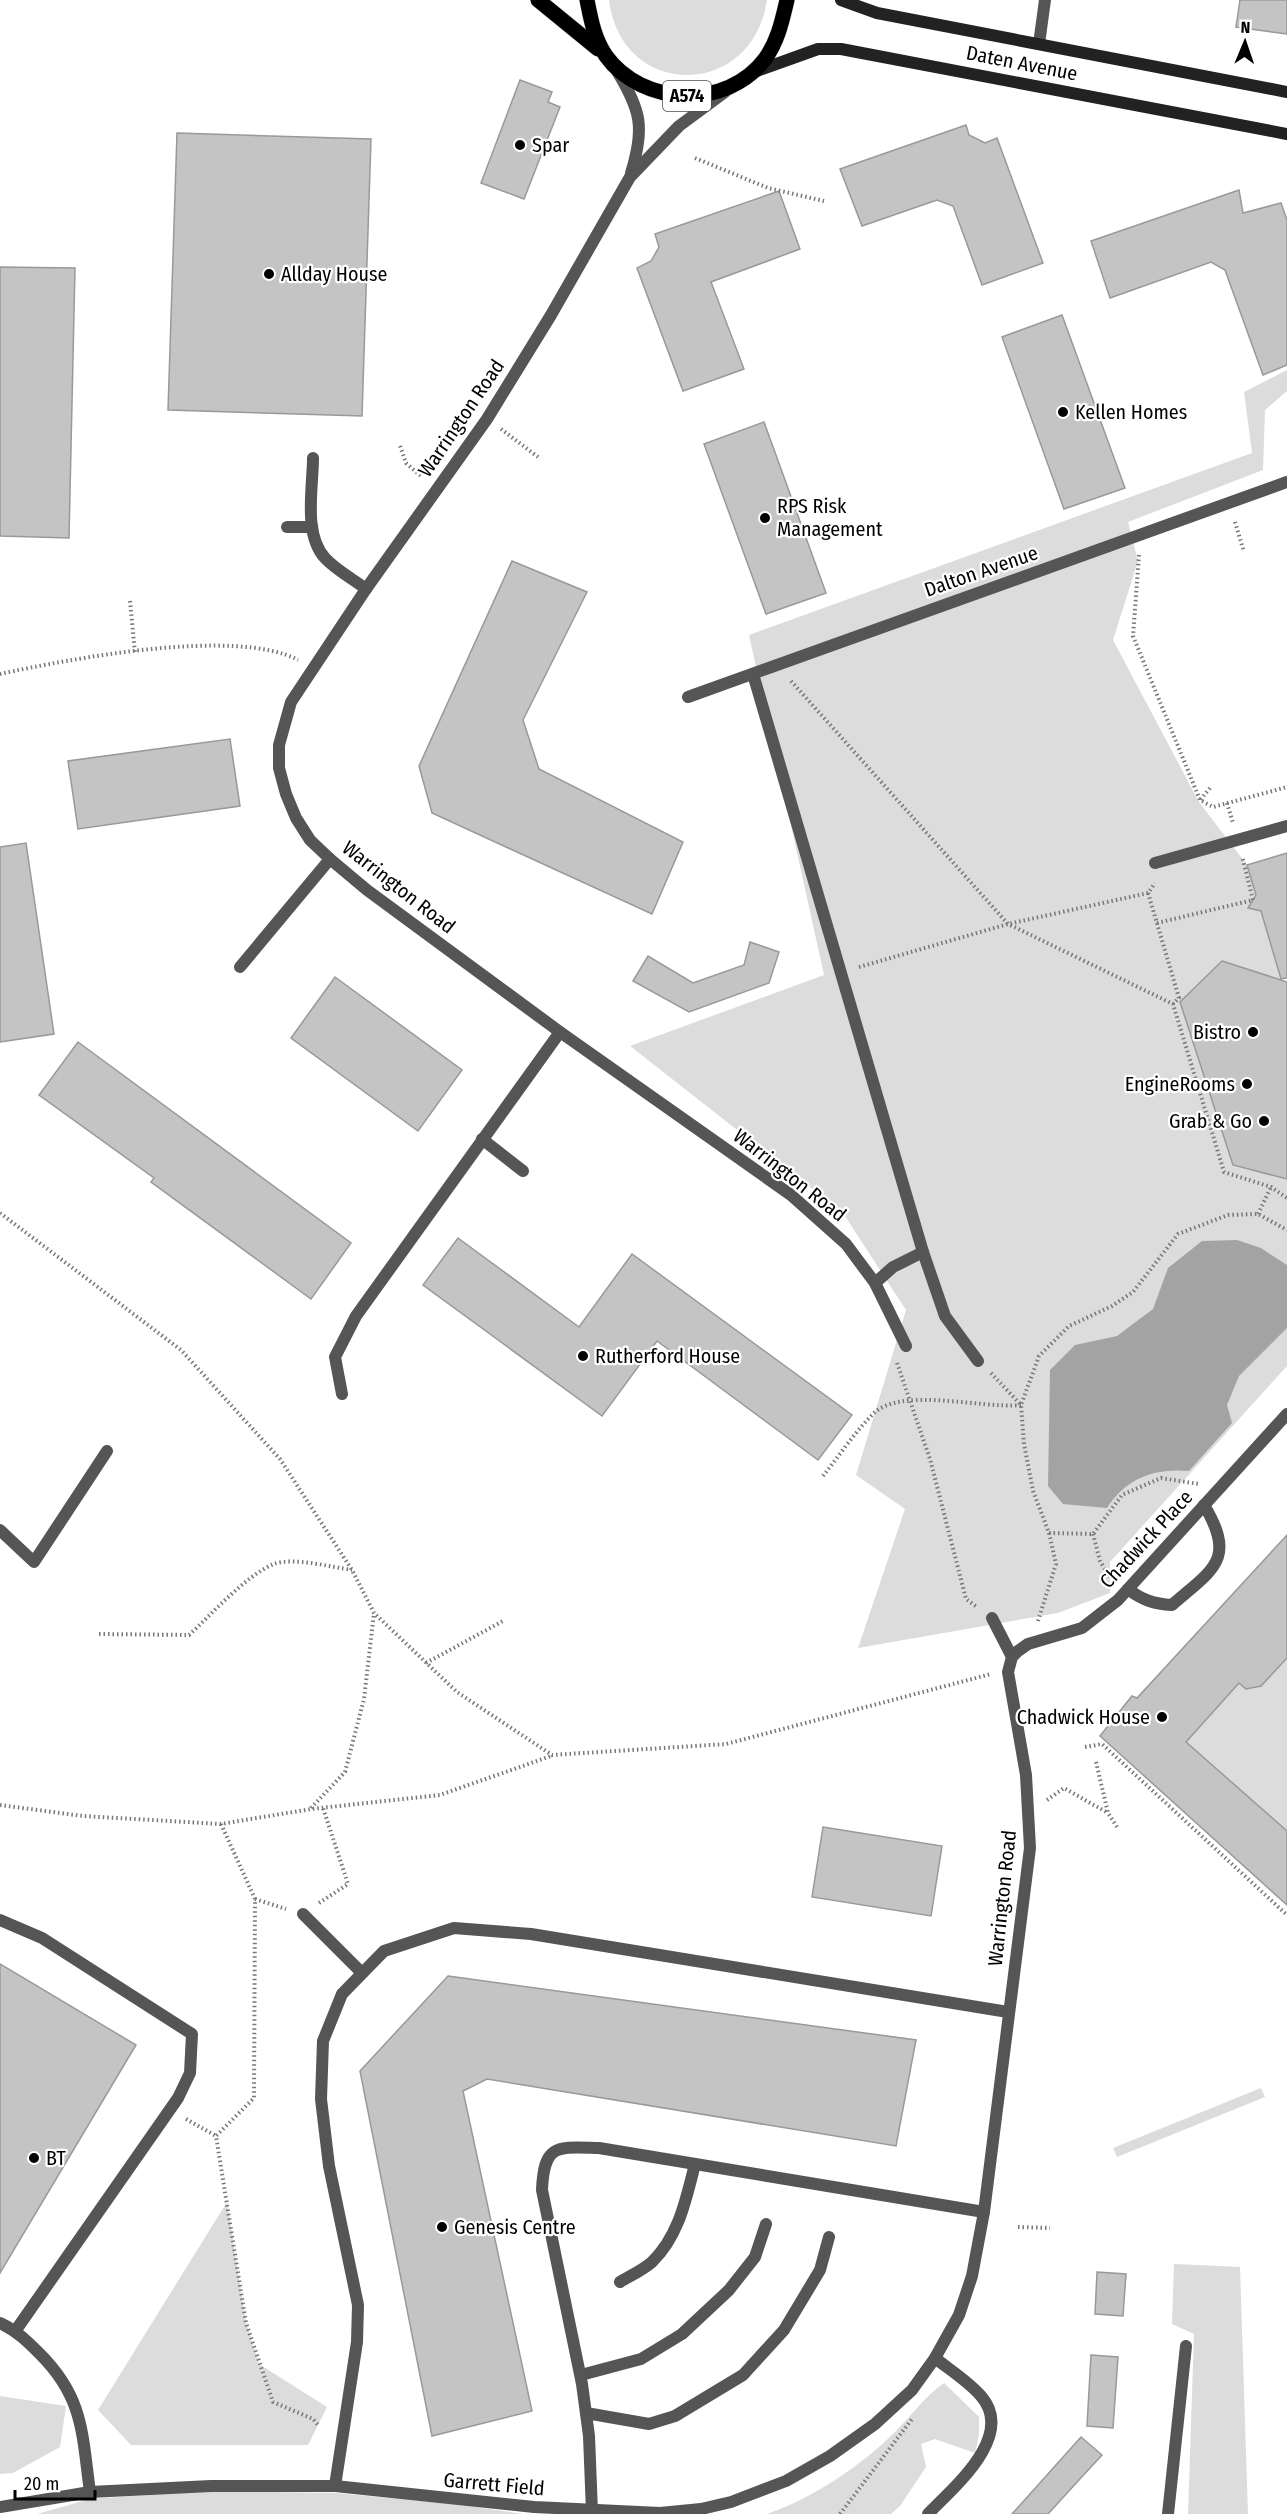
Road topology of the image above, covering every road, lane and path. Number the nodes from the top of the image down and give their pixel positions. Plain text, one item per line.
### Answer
1 (538, 0) edge
2 (587, 0) edge
3 (787, 0) edge
4 (841, 0) edge
5 (1045, 0) edge
6 (1039, 44) junction
7 (608, 58) junction
8 (746, 77) junction
9 (1287, 92) edge
10 (1287, 134) edge
11 (695, 158) dead end
12 (630, 177) junction
13 (824, 201) dead end
14 (500, 428) dead end
15 (400, 446) dead end
16 (538, 457) dead end
17 (313, 458) dead end
18 (425, 480) dead end
19 (1287, 482) edge
20 (1235, 522) dead end
21 (287, 527) dead end
22 (312, 527) junction
23 (1137, 537) junction
24 (1244, 552) dead end
25 (366, 589) junction
26 (130, 601) dead end
27 (135, 652) junction
28 (776, 665) junction
29 (313, 669) junction
30 (0, 674) edge
31 (753, 674) junction
32 (688, 698) dead end
33 (1287, 787) edge
34 (1210, 788) dead end
35 (1200, 800) junction
36 (1287, 826) edge
37 (330, 859) junction
38 (1155, 863) dead end
39 (1253, 900) dead end
40 (1157, 923) junction
41 (1008, 924) junction
42 (240, 967) dead end
43 (841, 972) junction
44 (1173, 1004) junction
45 (560, 1032) junction
46 (482, 1139) junction
47 (523, 1171) dead end
48 (1271, 1187) junction
49 (1287, 1198) edge
50 (0, 1213) edge
51 (1258, 1215) junction
52 (1287, 1230) edge
53 (922, 1252) junction
54 (875, 1283) junction
55 (906, 1346) joint
56 (978, 1361) joint
57 (342, 1394) dead end
58 (910, 1399) junction
59 (1021, 1405) junction
60 (1287, 1414) edge
61 (107, 1451) dead end
62 (823, 1476) dead end
63 (1220, 1487) junction
64 (1204, 1505) junction
65 (0, 1530) edge
66 (1049, 1533) junction
67 (1093, 1534) junction
68 (352, 1570) junction
69 (1128, 1589) junction
70 (374, 1613) junction
71 (992, 1618) joint
72 (503, 1621) dead end
73 (99, 1634) dead end
74 (1038, 1641) junction
75 (1012, 1657) junction
76 (426, 1663) junction
77 (989, 1675) dead end
78 (1085, 1747) dead end
79 (552, 1755) junction
80 (1096, 1762) dead end
81 (1047, 1801) dead end
82 (0, 1805) edge
83 (322, 1808) junction
84 (311, 1809) junction
85 (1108, 1813) junction
86 (221, 1824) junction
87 (1117, 1827) dead end
88 (255, 1899) junction
89 (303, 1914) junction
90 (1287, 1915) edge
91 (0, 1920) edge
92 (362, 1974) junction
93 (1008, 2012) junction
94 (171, 2110) junction
95 (216, 2136) junction
96 (695, 2164) junction
97 (984, 2212) junction
98 (766, 2224) dead end
99 (1018, 2227) dead end
100 (1050, 2228) dead end
101 (829, 2237) dead end
102 (620, 2282) dead end
103 (0, 2323) edge
104 (16, 2330) junction
105 (1186, 2346) dead end
106 (935, 2358) junction
107 (581, 2375) junction
108 (919, 2410) dead end
109 (586, 2413) junction
110 (320, 2426) dead end
111 (335, 2486) junction
112 (90, 2492) junction
113 (0, 2507) edge
114 (535, 2511) edge
115 (592, 2512) junction
116 (660, 2514) edge
117 (840, 2514) edge
118 (928, 2514) edge
119 (1168, 2514) edge

1 - 7 main road, A574
2 - 7 main road, A574
3 - 8 main road, A574
4 - 6 street, Daten Avenue
5 - 6 street
6 - 9 street, Daten Avenue
7 - 8 main road, A574
7 - 12 street, Warrington Road
8 - 10 street, Daten Avenue
8 - 12 street, Warrington Road
11 - 13 path
12 - 25 street, Warrington Road
14 - 16 path
15 - 18 path
17 - 22 street
19 - 23 street, Dalton Avenue
20 - 24 path
21 - 22 street
22 - 25 street
23 - 28 street, Dalton Avenue
23 - 35 path
25 - 29 street, Warrington Road
26 - 27 path
27 - 29 path
27 - 30 path
28 - 31 street, Dalton Avenue
28 - 41 path
29 - 37 street, Warrington Road
31 - 32 street, Dalton Avenue
31 - 43 street
33 - 35 path
34 - 35 path
36 - 38 street
37 - 42 street
37 - 45 street, Warrington Road
39 - 40 path
40 - 41 path
40 - 44 path
41 - 43 path
41 - 44 path
43 - 53 street
44 - 48 path
45 - 46 street
45 - 54 street, Warrington Road
46 - 47 street
46 - 57 street
48 - 49 path
48 - 51 path
50 - 68 path
51 - 52 path
51 - 59 path
53 - 54 street
53 - 56 street
54 - 55 street, Warrington Road
55 - 58 path
56 - 59 path
58 - 59 path
58 - 62 path
58 - 71 path
59 - 66 path
60 - 63 street, Chadwick Place
61 - 65 street
63 - 64 street, Chadwick Place
63 - 67 path
64 - 69 street, Chadwick Place
64 - 69 street
66 - 67 path
66 - 74 path
67 - 69 path
68 - 70 path
68 - 73 path
69 - 74 street, Chadwick Place
70 - 76 path
70 - 84 path
71 - 75 street
72 - 76 path
74 - 75 street, Chadwick Place
75 - 93 street, Warrington Road
76 - 79 path
77 - 79 path
78 - 90 path
79 - 83 path
80 - 85 path
81 - 85 path
82 - 86 path
83 - 84 path
83 - 89 path
84 - 86 path
85 - 87 path
86 - 88 path
88 - 89 path
88 - 95 path
89 - 92 street
91 - 94 street
92 - 93 street
92 - 111 street
93 - 97 street, Warrington Road
94 - 95 path
94 - 104 street
95 - 110 path
96 - 97 street
96 - 102 street
96 - 107 street
97 - 106 street, Warrington Road
98 - 107 street
99 - 100 path
101 - 109 street
103 - 104 street
104 - 112 street
105 - 119 street
106 - 116 street, Garrett Field
106 - 118 street
107 - 109 street
108 - 117 path
109 - 115 street
111 - 112 street, Garrett Field
111 - 114 street, Garrett Field
112 - 113 street, Garrett Field
114 - 115 street, Garrett Field
115 - 116 street, Garrett Field

